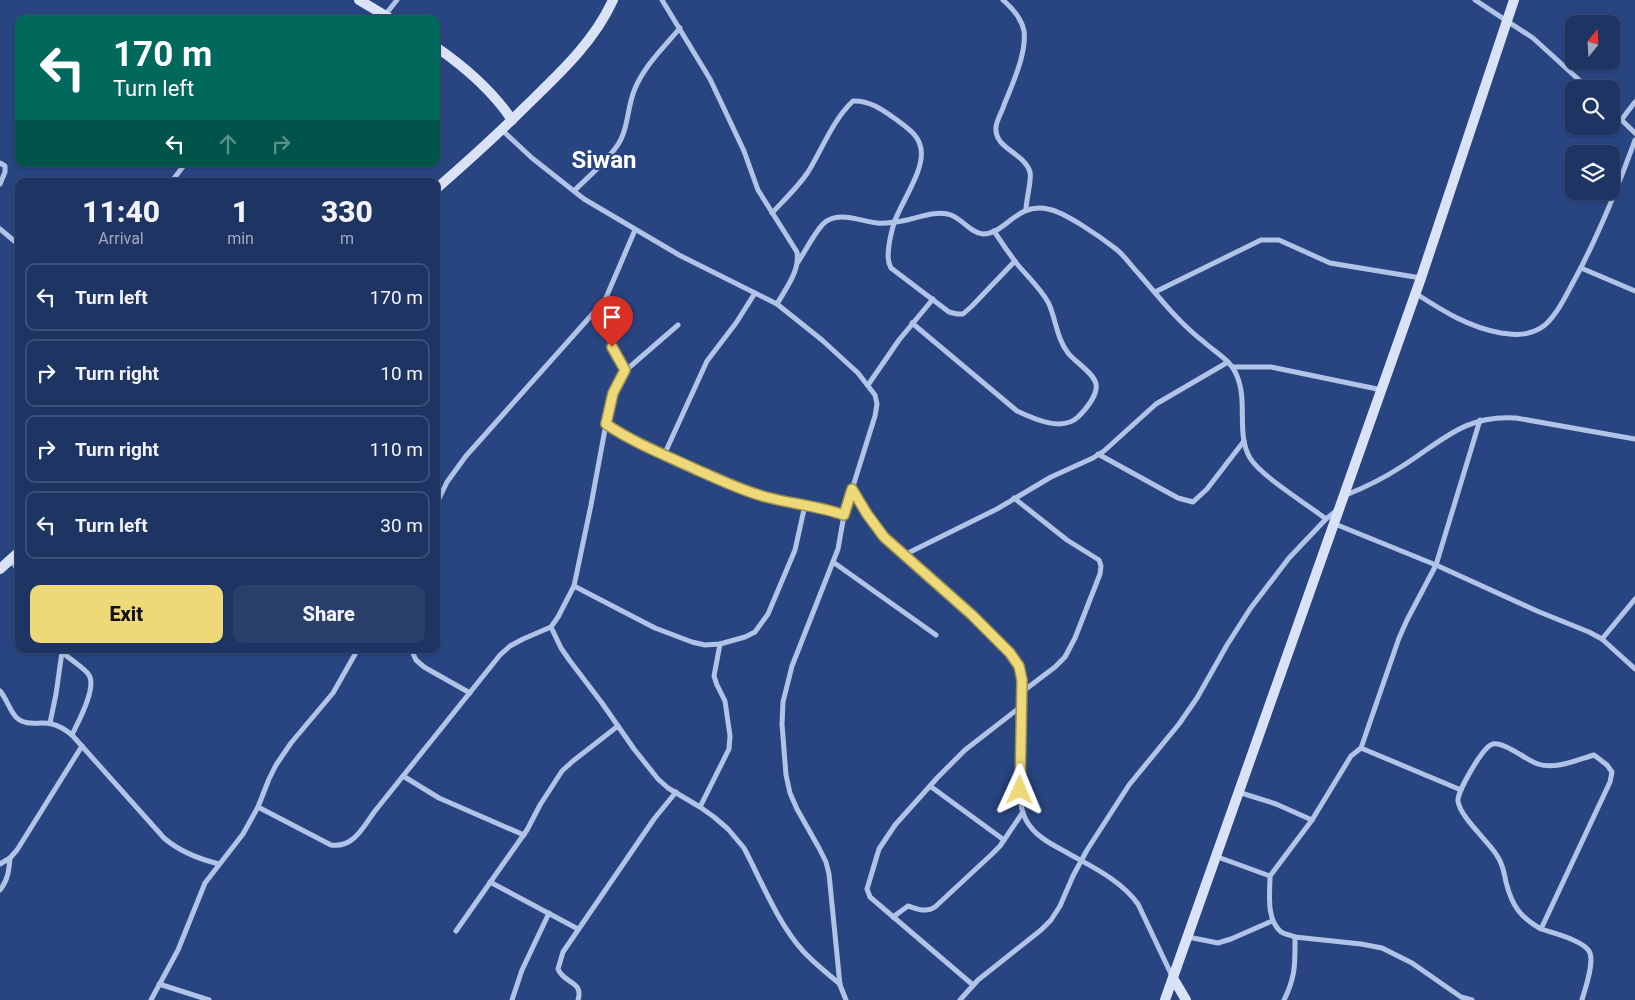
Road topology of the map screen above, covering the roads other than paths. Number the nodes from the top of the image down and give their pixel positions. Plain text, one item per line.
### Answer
1 (359, 0) edge
2 (397, 0) edge
3 (613, 0) edge
4 (662, 0) edge
5 (1003, 0) edge
6 (1475, 0) edge
7 (1514, 0) edge
8 (385, 15) edge
9 (389, 15) edge
10 (1508, 20) junction
11 (680, 28) junction
12 (440, 49) edge
13 (1579, 80) edge
14 (1635, 102) edge
15 (512, 120) junction
16 (1622, 120) joint
17 (502, 130) junction
18 (1635, 133) edge
19 (1635, 140) edge
20 (0, 163) edge
21 (183, 167) edge
22 (174, 178) edge
23 (0, 184) edge
24 (440, 185) edge
25 (574, 192) junction
26 (1026, 210) junction
27 (772, 213) junction
28 (894, 223) junction
29 (0, 229) edge
30 (635, 230) junction
31 (994, 231) junction
32 (15, 242) edge
33 (1015, 261) junction
34 (798, 262) junction
35 (1580, 268) junction
36 (1421, 278) junction
37 (1635, 290) edge
38 (1155, 292) junction
39 (755, 293) junction
40 (1415, 294) junction
41 (933, 299) junction
42 (605, 300) junction
43 (777, 304) junction
44 (912, 323) junction
45 (678, 325) dead end
46 (1228, 362) junction
47 (1233, 367) junction
48 (625, 370) junction
49 (868, 385) junction
50 (1382, 390) junction
51 (1480, 420) junction
52 (606, 424) junction
53 (1635, 439) edge
54 (1244, 441) junction
55 (1098, 454) junction
56 (664, 455) junction
57 (852, 489) junction
58 (1345, 495) junction
59 (440, 497) edge
60 (1014, 498) junction
61 (805, 505) junction
62 (844, 515) junction
63 (1331, 522) junction
64 (904, 555) junction
65 (15, 556) edge
66 (833, 562) junction
67 (1436, 565) junction
68 (0, 569) edge
69 (574, 586) junction
70 (1635, 599) edge
71 (551, 627) junction
72 (936, 635) dead end
73 (1602, 639) junction
74 (720, 644) junction
75 (61, 653) edge
76 (63, 653) edge
77 (356, 653) edge
78 (413, 653) edge
79 (1635, 669) edge
80 (0, 691) edge
81 (1022, 692) junction
82 (470, 693) junction
83 (1022, 705) junction
84 (50, 723) junction
85 (618, 726) junction
86 (72, 735) junction
87 (82, 746) junction
88 (1361, 748) junction
89 (403, 776) junction
90 (930, 786) junction
91 (1460, 790) junction
92 (676, 792) junction
93 (1238, 792) junction
94 (258, 807) junction
95 (700, 807) junction
96 (1023, 812) junction
97 (1312, 820) junction
98 (524, 835) junction
99 (1004, 840) junction
100 (1215, 856) junction
101 (10, 858) junction
102 (1081, 861) junction
103 (0, 864) edge
104 (219, 864) junction
105 (1270, 876) junction
106 (490, 882) junction
107 (0, 890) edge
108 (549, 913) junction
109 (893, 917) junction
110 (1272, 921) junction
111 (578, 929) junction
112 (1541, 929) junction
113 (456, 931) dead end
114 (1187, 937) junction
115 (1294, 937) junction
116 (1173, 978) junction
117 (159, 984) junction
118 (840, 984) junction
119 (973, 985) junction
120 (151, 1000) edge
121 (209, 1000) edge
122 (512, 1000) edge
123 (578, 1000) edge
124 (846, 1000) edge
125 (960, 1000) edge
126 (1165, 1000) edge
127 (1186, 1000) edge
128 (1284, 1000) edge
129 (1472, 1000) edge
130 (1582, 1000) edge

1 - 8 street
2 - 9 street
3 - 15 street
4 - 11 street
5 - 26 street
6 - 10 street
7 - 10 street
10 - 13 street
10 - 36 street
11 - 25 street
11 - 27 street
12 - 15 street
14 - 16 street
15 - 17 street
16 - 18 street
17 - 24 street
17 - 25 street
19 - 35 street
20 - 23 street
21 - 22 street
25 - 30 street
26 - 31 street
26 - 38 street
27 - 28 street
27 - 34 street
28 - 31 street
28 - 34 street
28 - 41 street
29 - 32 street
30 - 39 street
30 - 42 street
31 - 33 street
33 - 41 street
33 - 44 street
34 - 43 street
35 - 37 street
35 - 40 street
36 - 38 street
36 - 40 street
38 - 46 street
39 - 43 street
39 - 56 street
40 - 50 street
41 - 44 street
42 - 48 street
42 - 59 street
43 - 49 street
44 - 49 street
45 - 48 street
46 - 47 street
46 - 55 street
47 - 50 street
47 - 54 street
48 - 52 street
49 - 57 street
50 - 58 street
51 - 53 street
51 - 58 street
51 - 67 street
52 - 56 street
52 - 69 street
54 - 55 street
54 - 63 street
55 - 60 street
56 - 61 street
57 - 62 street
57 - 64 street
58 - 63 street
60 - 64 street
60 - 81 street
61 - 62 street
61 - 74 street
62 - 66 street
63 - 67 street
63 - 93 street
63 - 102 street
64 - 81 street
65 - 68 street
66 - 72 street
66 - 118 street
67 - 73 street
67 - 88 street
69 - 71 street
69 - 74 street
70 - 73 street
71 - 82 street
71 - 85 street
73 - 79 street
74 - 95 street
75 - 84 street
76 - 86 street
77 - 94 street
78 - 82 street
80 - 84 street
81 - 83 street
82 - 89 street
83 - 90 street
83 - 96 street
84 - 86 street
85 - 92 street
85 - 98 street
86 - 87 street
87 - 101 street
87 - 104 street
88 - 91 street
88 - 97 street
89 - 94 street
89 - 98 street
90 - 99 street
90 - 109 street
91 - 112 street
91 - 112 street
92 - 95 street
92 - 111 street
93 - 97 street
93 - 100 street
94 - 104 street
95 - 118 street
96 - 99 street
96 - 102 street
97 - 105 street
98 - 106 street
99 - 109 street
100 - 105 street
100 - 114 street
101 - 103 street
101 - 107 street
102 - 116 street
102 - 119 street
104 - 117 street
105 - 110 street
106 - 108 street
106 - 113 street
108 - 111 street
108 - 122 street
109 - 119 street
110 - 114 street
110 - 115 street
111 - 123 street
112 - 130 street
114 - 116 street
115 - 128 street
115 - 129 street
116 - 126 street
116 - 127 street
117 - 120 street
117 - 121 street
118 - 124 street
119 - 125 street

